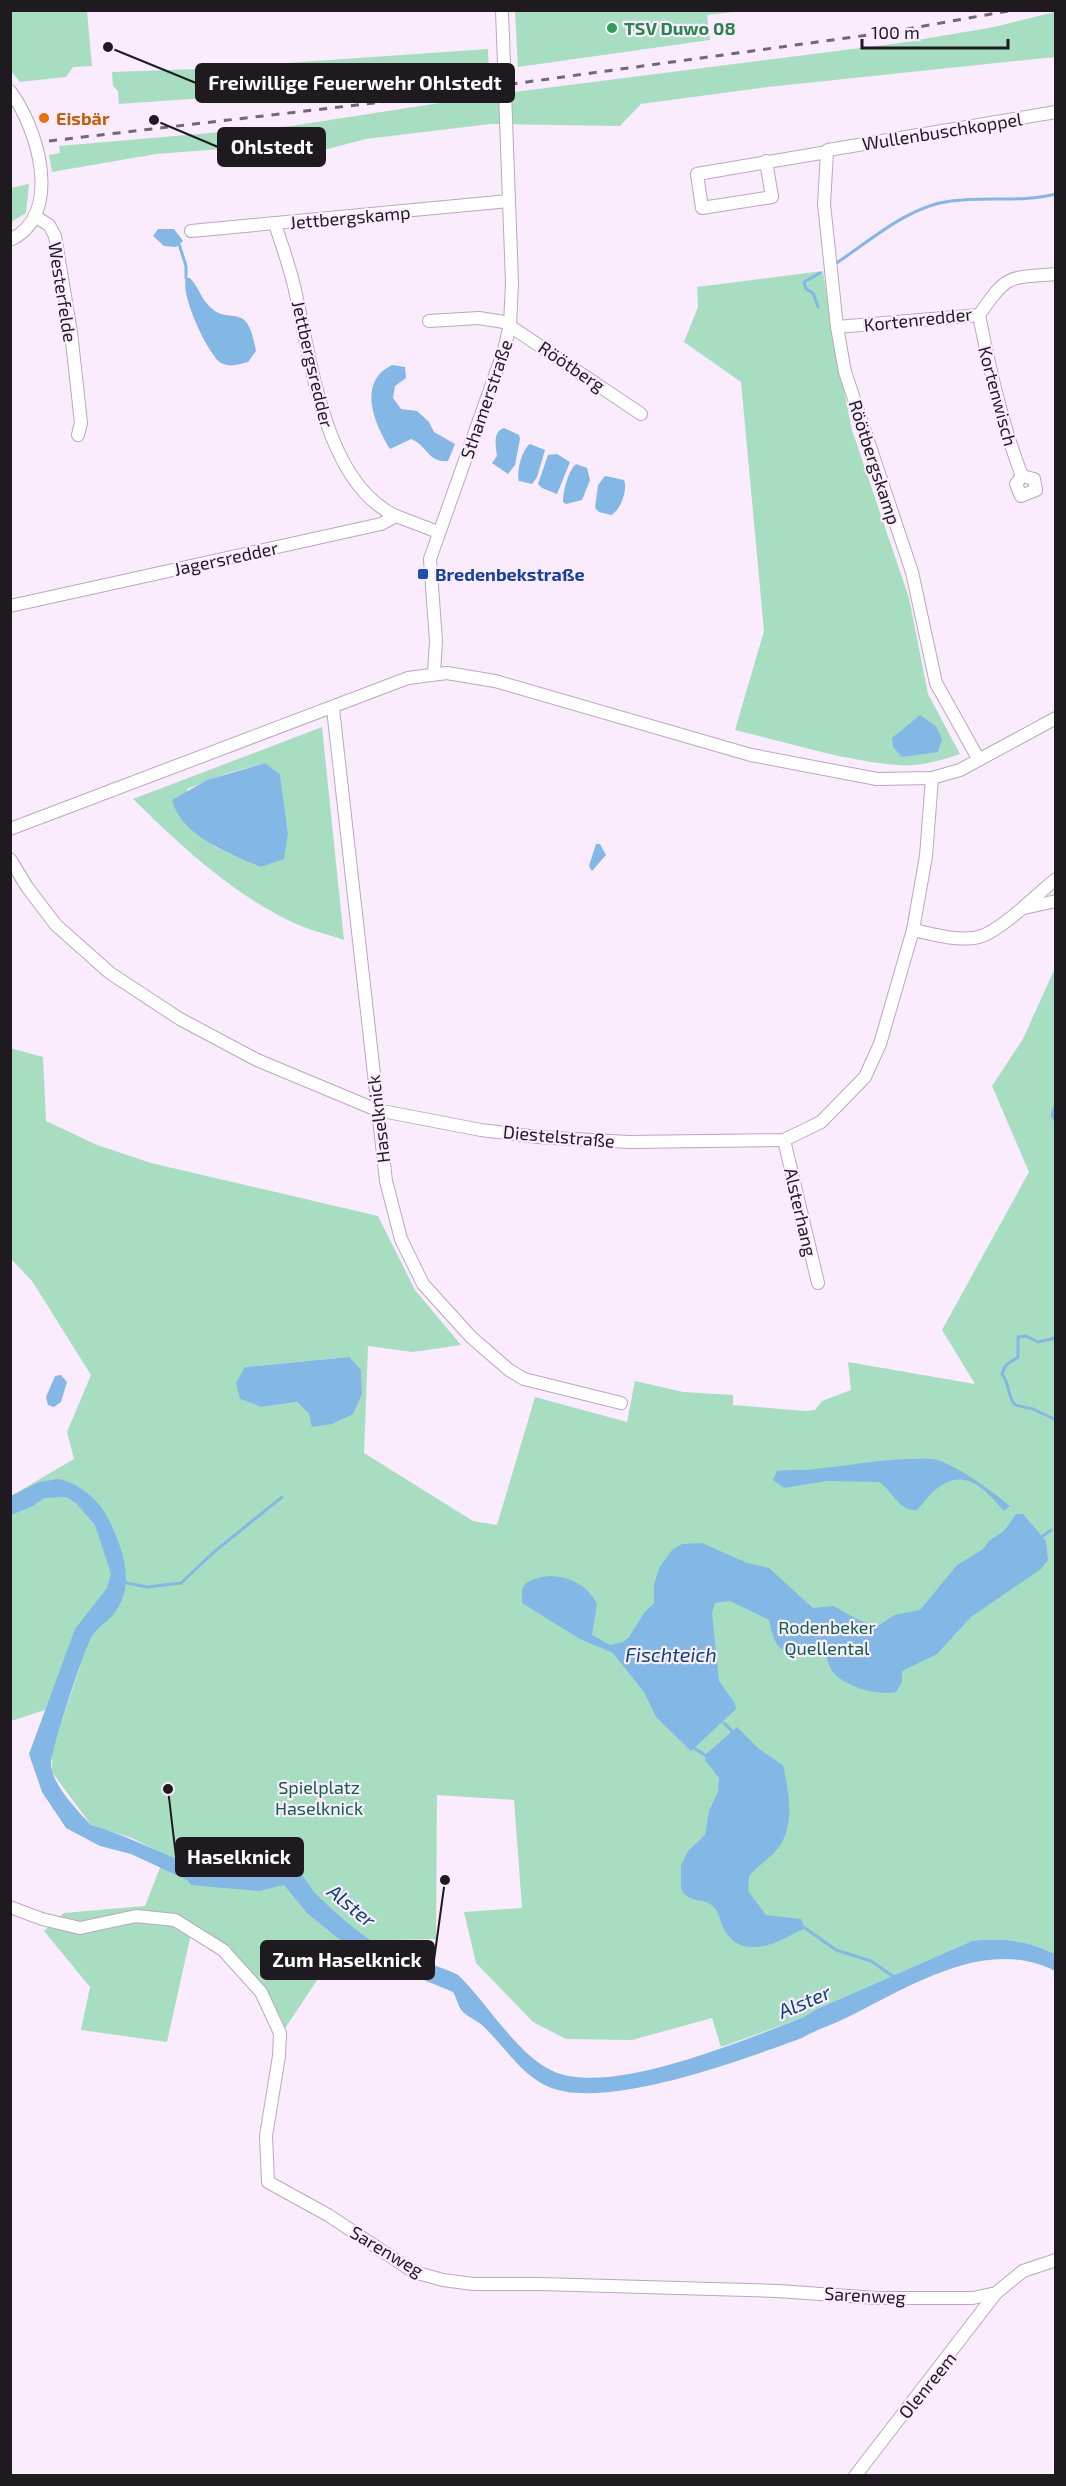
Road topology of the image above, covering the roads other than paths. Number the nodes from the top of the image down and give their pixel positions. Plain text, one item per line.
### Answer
1 (502, 10) edge
2 (10, 91) edge
3 (1056, 112) edge
4 (828, 151) junction
5 (766, 161) junction
6 (508, 201) junction
7 (36, 217) junction
8 (275, 224) junction
9 (191, 231) dead end
10 (10, 240) edge
11 (1056, 274) edge
12 (979, 315) junction
13 (429, 321) dead end
14 (510, 325) junction
15 (837, 327) junction
16 (641, 414) dead end
17 (78, 435) dead end
18 (1022, 476) dead end
19 (396, 516) junction
20 (438, 532) junction
21 (10, 606) edge
22 (434, 673) junction
23 (333, 709) junction
24 (1056, 718) edge
25 (979, 760) junction
26 (932, 778) junction
27 (10, 829) edge
28 (10, 859) edge
29 (1056, 879) edge
30 (1056, 901) edge
31 (1023, 908) junction
32 (913, 930) junction
33 (377, 1110) junction
34 (784, 1140) junction
35 (818, 1283) dead end
36 (621, 1403) dead end
37 (10, 1907) edge
38 (1056, 2260) edge
39 (996, 2293) junction
40 (855, 2475) edge

1 - 6 street, Sthamerstraße
2 - 7 street
3 - 4 street, Wullenbuschkoppel
4 - 5 street, Wullenbuschkoppel
4 - 15 street, Röötbergskamp
5 - 5 street, Wullenbuschkoppel
6 - 8 street, Jettbergskamp
6 - 14 street, Sthamerstraße
7 - 10 street
7 - 17 street, Westerfelde
8 - 9 street, Jettbergskamp
8 - 19 street, Jettbergsredder
11 - 12 street, Kortenredder
12 - 15 street, Kortenredder
12 - 18 street, Kortenwisch
13 - 14 street, Röötberg
14 - 16 street, Röötberg
14 - 20 street, Sthamerstraße
15 - 25 street, Röötbergskamp
19 - 20 street
19 - 21 street, Jagersredder
20 - 22 street, Sthamerstraße
22 - 23 street
22 - 26 street
23 - 27 street
23 - 33 street, Haselknick
24 - 25 street
25 - 26 street
26 - 32 street, Diestelstraße
28 - 33 street, Diestelstraße
29 - 31 street
30 - 31 street
31 - 32 street
32 - 34 street, Diestelstraße
33 - 34 street, Diestelstraße
33 - 36 street, Haselknick
34 - 35 street, Alsterhang
37 - 39 street, Sarenweg
38 - 39 street, Sarenweg
39 - 40 street, Olenreem

